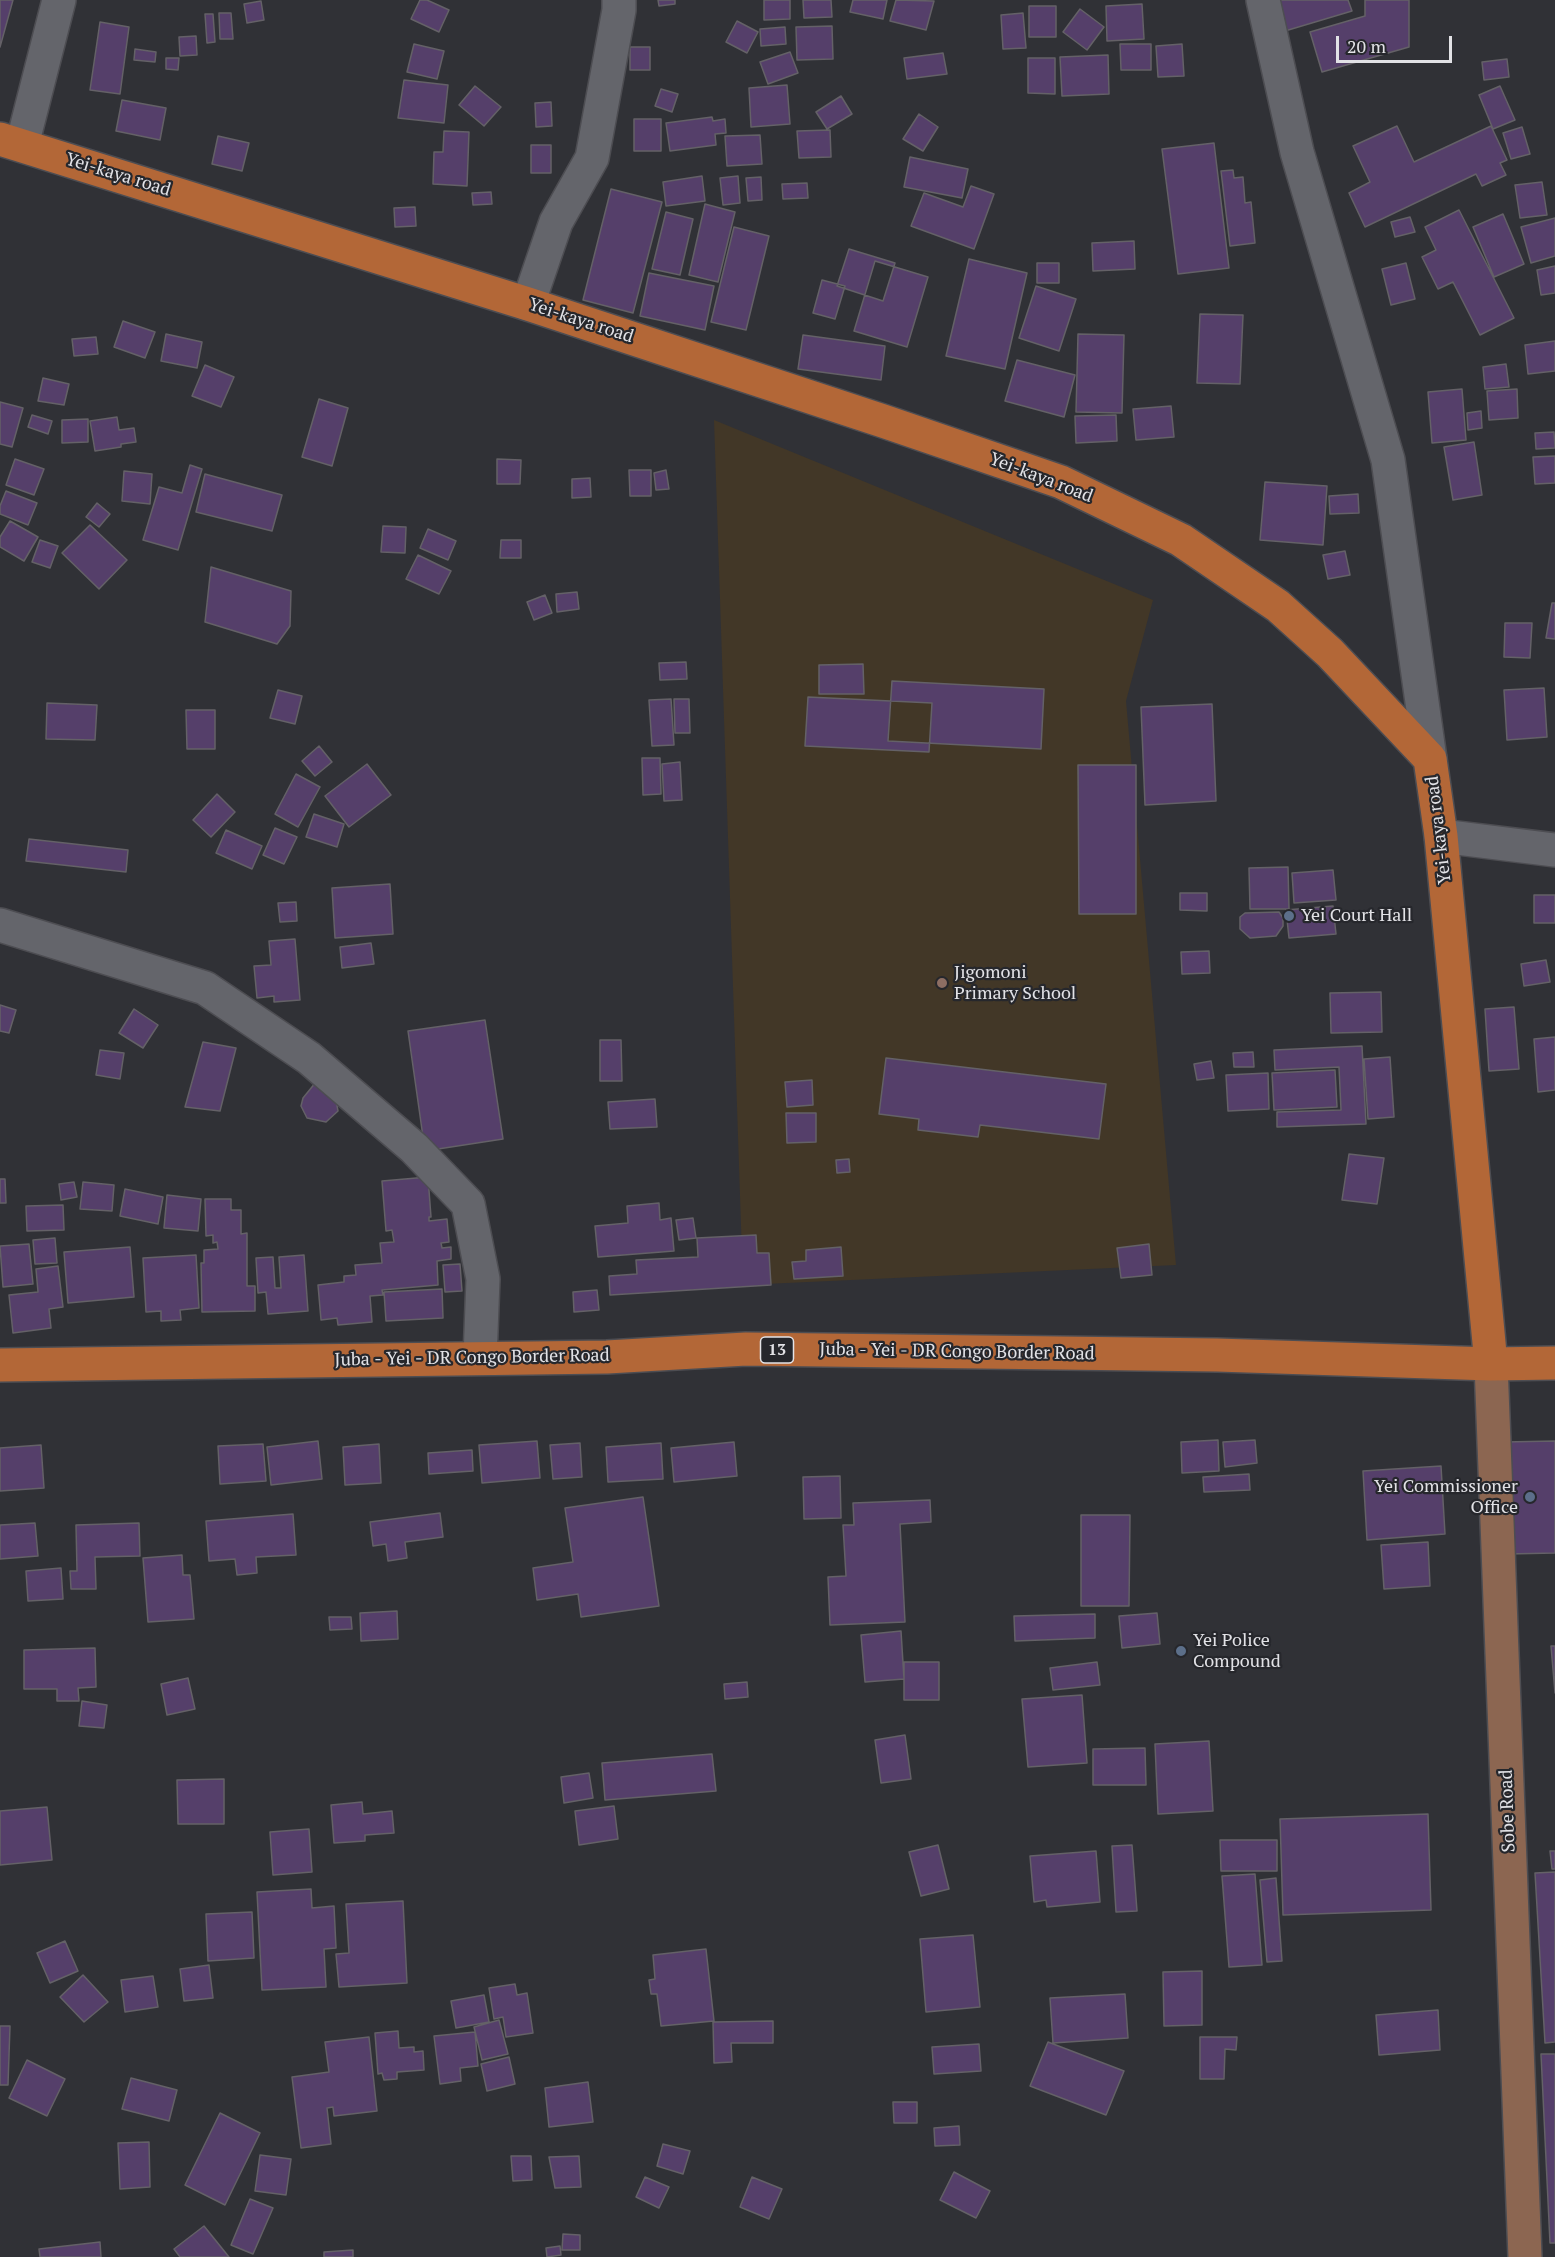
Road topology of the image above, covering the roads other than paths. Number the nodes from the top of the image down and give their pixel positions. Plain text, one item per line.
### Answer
1 (59, 0) edge
2 (619, 0) edge
3 (1263, 0) edge
4 (11, 142) edge
5 (528, 304) junction
6 (1430, 759) junction
7 (1442, 836) junction
8 (1555, 850) edge
9 (0, 925) edge
10 (480, 1358) junction
11 (1555, 1363) edge
12 (1491, 1364) junction
13 (0, 1365) edge
14 (1525, 2257) edge

1 - 4 street
2 - 5 street
3 - 6 street
4 - 5 main road, Yei-kaya road
5 - 6 main road, Yei-kaya road
6 - 7 main road, Yei-kaya road
7 - 8 street
7 - 12 main road, Yei-kaya road
9 - 10 street
10 - 12 main road, Juba - Yei - DR Congo Border Road / 13
10 - 13 main road, Juba - Yei - DR Congo Border Road / 13
11 - 12 main road, Juba - Yei - DR Congo Border Road / 13
12 - 14 street, Sobe Road

